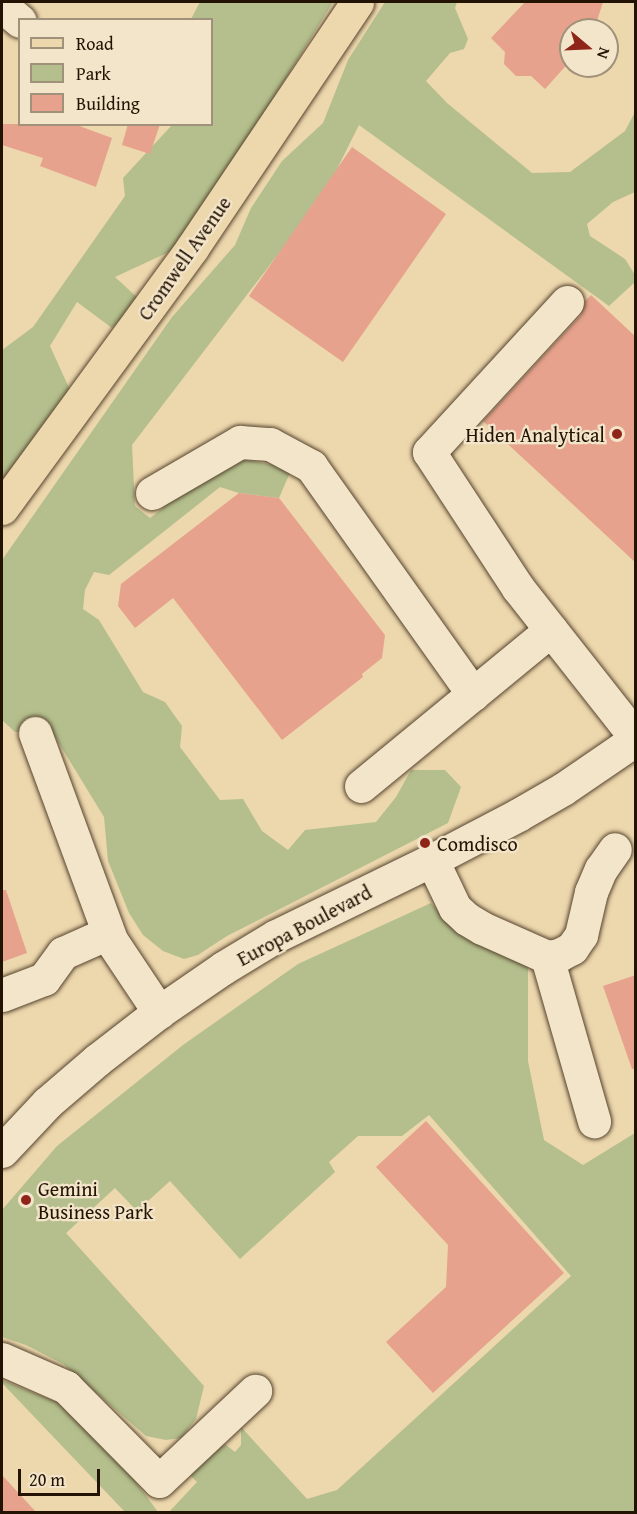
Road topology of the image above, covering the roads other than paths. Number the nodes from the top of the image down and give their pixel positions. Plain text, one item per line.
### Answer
1 (357, 2) edge
2 (2, 6) edge
3 (18, 19) edge
4 (567, 302) dead end
5 (152, 493) dead end
6 (2, 508) edge
7 (551, 630) junction
8 (473, 694) junction
9 (34, 733) dead end
10 (636, 738) edge
11 (361, 786) dead end
12 (615, 849) dead end
13 (432, 860) junction
14 (108, 933) junction
15 (547, 957) junction
16 (2, 995) edge
17 (159, 1012) junction
18 (594, 1121) dead end
19 (2, 1151) edge
20 (2, 1359) edge
21 (255, 1391) dead end

1 - 6 main road, Cromwell Avenue
2 - 3 street
4 - 7 street
5 - 8 street
7 - 8 street
7 - 10 street
8 - 11 street
9 - 14 street
10 - 13 street, Europa Boulevard
12 - 15 street
13 - 15 street
13 - 17 street, Europa Boulevard
14 - 16 street
14 - 17 street
15 - 18 street
17 - 19 street, Europa Boulevard
20 - 21 street

